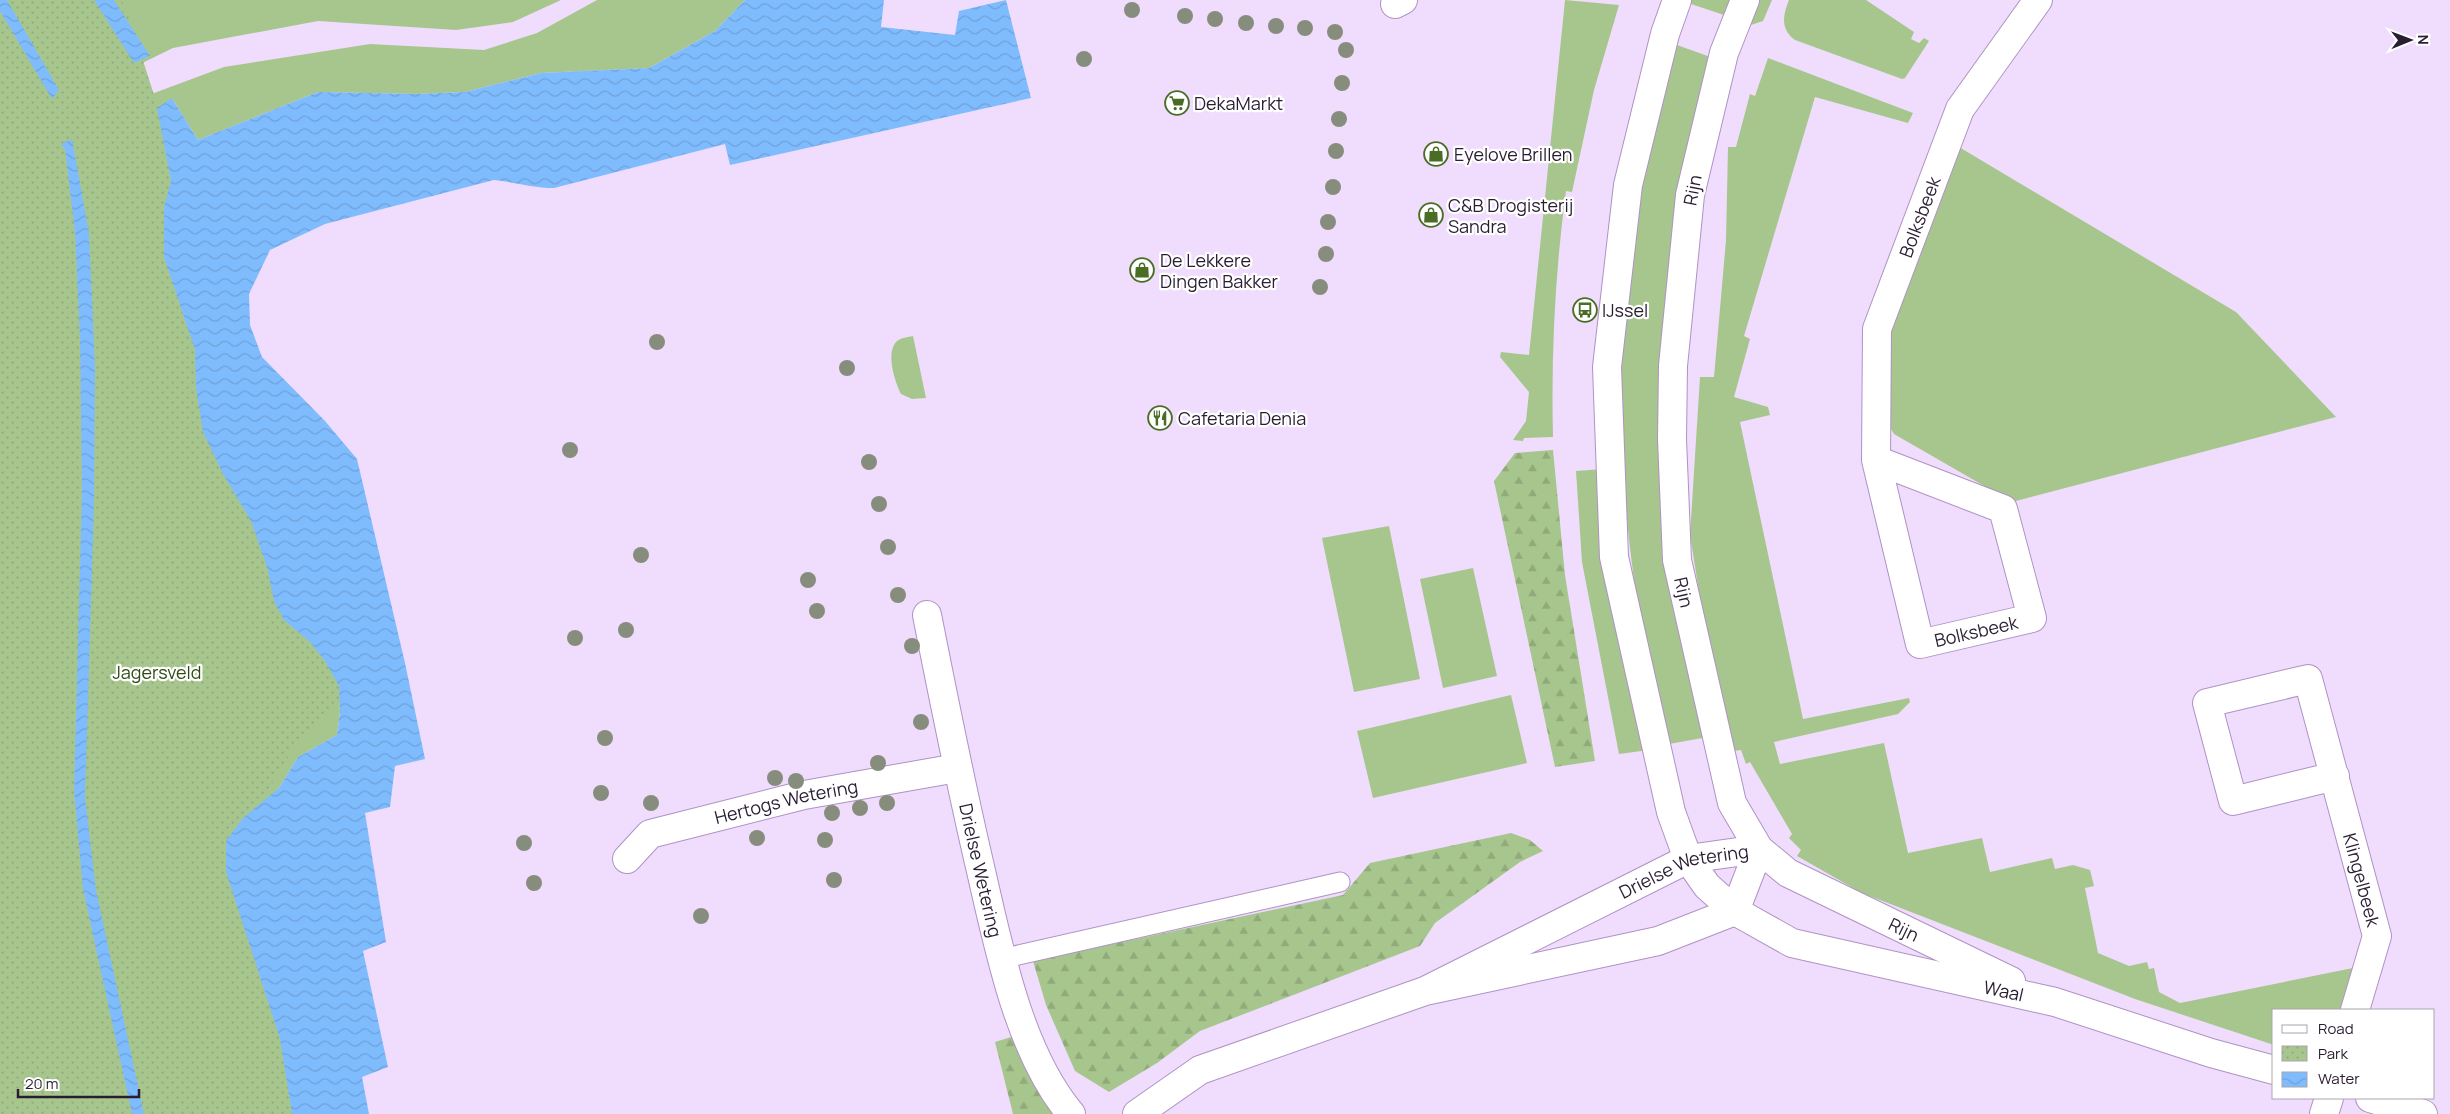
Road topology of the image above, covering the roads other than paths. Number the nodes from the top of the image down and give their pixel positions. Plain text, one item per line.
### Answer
1 (1677, 0) edge
2 (1745, 0) edge
3 (2038, 0) edge
4 (1876, 460) junction
5 (927, 615) dead end
6 (957, 768) junction
7 (2334, 776) junction
8 (1759, 849) junction
9 (627, 859) dead end
10 (1688, 859) junction
11 (1340, 882) dead end
12 (1735, 911) junction
13 (1002, 959) junction
14 (1425, 991) junction
15 (2055, 1002) junction
16 (2355, 1009) edge
17 (2272, 1069) edge
18 (2329, 1099) edge
19 (2373, 1099) edge
20 (1071, 1114) edge
21 (1137, 1114) edge
22 (2324, 1114) edge
23 (2423, 1114) edge

1 - 10 street
2 - 8 street, Rijn
3 - 4 street, Bolksbeek
4 - 4 street, Bolksbeek
5 - 6 street, Drielse Wetering
6 - 9 street, Hertogs Wetering
6 - 13 street, Drielse Wetering
7 - 7 street, Klingelbeek
7 - 16 street, Klingelbeek
8 - 10 street, Drielse Wetering
8 - 12 street, Drielse Wetering
8 - 15 street, Rijn
10 - 12 street
10 - 14 street, Drielse Wetering
11 - 13 lane
12 - 14 street, Drielse Wetering
12 - 15 street, Waal
13 - 20 street, Drielse Wetering
14 - 21 street, Drielse Wetering
15 - 17 street, Waal
18 - 22 street
19 - 23 street

